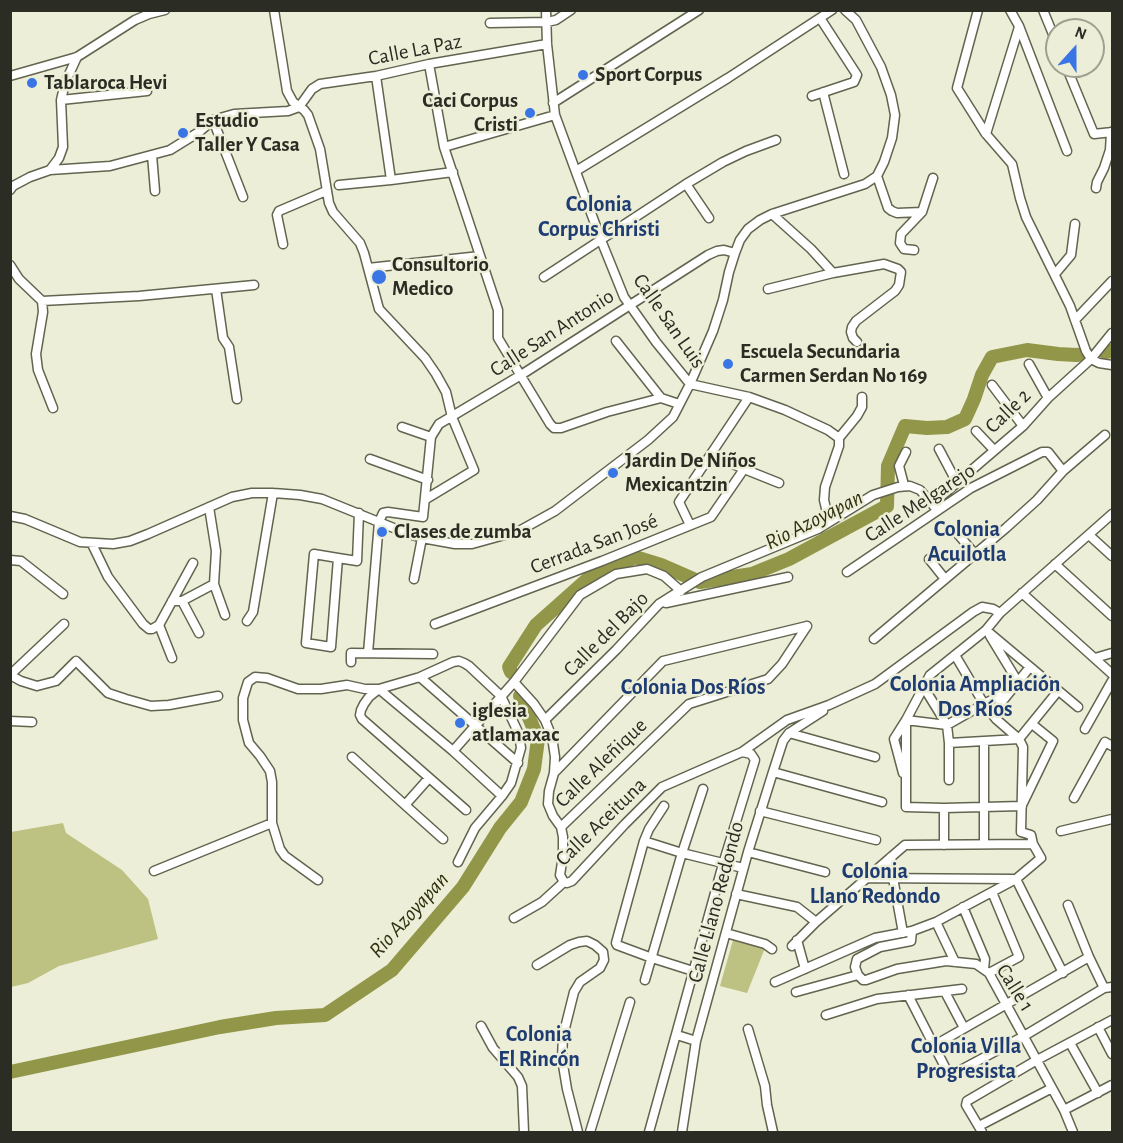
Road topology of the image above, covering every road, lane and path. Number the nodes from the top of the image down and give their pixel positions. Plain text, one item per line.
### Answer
1 (165, 10) edge
2 (274, 10) edge
3 (546, 10) edge
4 (571, 10) edge
5 (699, 10) edge
6 (832, 10) edge
7 (845, 10) edge
8 (978, 10) edge
9 (1010, 10) edge
10 (820, 18) junction
11 (548, 22) junction
12 (490, 23) dead end
13 (1019, 26) junction
14 (547, 44) junction
15 (77, 57) junction
16 (429, 64) junction
17 (10, 76) edge
18 (376, 76) junction
19 (1071, 78) edge
20 (147, 91) dead end
21 (823, 92) junction
22 (812, 96) dead end
23 (61, 100) junction
24 (553, 103) junction
25 (299, 107) junction
26 (555, 115) junction
27 (213, 120) junction
28 (1112, 132) edge
29 (986, 134) junction
30 (776, 140) dead end
31 (444, 147) junction
32 (1067, 151) dead end
33 (152, 155) junction
34 (50, 170) junction
35 (576, 171) junction
36 (453, 172) junction
37 (844, 174) dead end
38 (877, 176) junction
39 (933, 178) dead end
40 (391, 180) junction
41 (686, 184) junction
42 (339, 185) dead end
43 (11, 188) edge
44 (1096, 188) dead end
45 (155, 191) dead end
46 (326, 191) junction
47 (243, 197) dead end
48 (922, 212) junction
49 (772, 214) junction
50 (709, 218) dead end
51 (1074, 224) dead end
52 (601, 240) junction
53 (283, 244) dead end
54 (914, 250) dead end
55 (735, 253) junction
56 (480, 256) junction
57 (10, 265) edge
58 (368, 268) junction
59 (833, 273) junction
60 (1055, 274) junction
61 (544, 277) dead end
62 (1113, 281) edge
63 (254, 285) dead end
64 (216, 289) junction
65 (768, 289) dead end
66 (42, 301) junction
67 (630, 304) junction
68 (1075, 320) junction
69 (1113, 333) edge
70 (615, 341) dead end
71 (857, 342) dead end
72 (1091, 359) junction
73 (1029, 364) dead end
74 (1113, 365) edge
75 (521, 375) junction
76 (690, 384) junction
77 (992, 385) dead end
78 (749, 397) junction
79 (862, 397) dead end
80 (661, 398) junction
81 (1048, 398) junction
82 (237, 399) dead end
83 (680, 404) junction
84 (53, 408) dead end
85 (453, 417) junction
86 (1023, 426) junction
87 (402, 427) dead end
88 (976, 431) dead end
89 (1105, 435) dead end
90 (431, 437) junction
91 (839, 438) junction
92 (939, 450) dead end
93 (994, 450) junction
94 (906, 452) dead end
95 (711, 454) junction
96 (370, 459) dead end
97 (744, 469) junction
98 (1063, 471) junction
99 (428, 480) junction
100 (779, 483) dead end
101 (957, 483) junction
102 (901, 486) junction
103 (273, 493) junction
104 (426, 499) junction
105 (209, 507) junction
106 (935, 507) junction
107 (359, 513) junction
108 (1113, 514) edge
109 (10, 516) edge
110 (829, 521) junction
111 (379, 522) junction
112 (690, 525) junction
113 (957, 531) dead end
114 (1089, 536) junction
115 (423, 538) junction
116 (92, 544) junction
117 (975, 554) junction
118 (1113, 556) edge
119 (338, 558) junction
120 (928, 559) dead end
121 (10, 560) edge
122 (193, 563) dead end
123 (1055, 564) junction
124 (847, 572) dead end
125 (788, 577) dead end
126 (414, 579) dead end
127 (945, 579) junction
128 (214, 584) junction
129 (684, 589) junction
130 (1022, 593) junction
131 (63, 594) dead end
132 (177, 601) junction
133 (659, 604) junction
134 (1000, 613) junction
135 (225, 615) dead end
136 (1113, 616) edge
137 (247, 621) dead end
138 (64, 624) dead end
139 (435, 624) dead end
140 (155, 627) junction
141 (986, 630) junction
142 (199, 633) dead end
143 (874, 639) dead end
144 (368, 653) junction
145 (1113, 653) edge
146 (433, 654) dead end
147 (955, 656) junction
148 (351, 657) dead end
149 (172, 658) dead end
150 (1095, 658) junction
151 (1030, 667) junction
152 (1113, 674) edge
153 (10, 675) edge
154 (420, 677) junction
155 (1113, 681) edge
156 (514, 682) junction
157 (1018, 682) junction
158 (923, 686) junction
159 (379, 689) junction
160 (1012, 690) junction
161 (1058, 691) junction
162 (218, 696) dead end
163 (501, 696) junction
164 (984, 704) junction
165 (829, 705) junction
166 (1078, 707) dead end
167 (992, 714) junction
168 (545, 720) junction
169 (906, 720) junction
170 (10, 722) edge
171 (32, 722) dead end
172 (1032, 724) junction
173 (476, 725) junction
174 (947, 725) junction
175 (1085, 729) dead end
176 (789, 733) junction
177 (1019, 739) junction
178 (984, 741) junction
179 (949, 743) junction
180 (1113, 746) edge
181 (453, 751) junction
182 (742, 752) junction
183 (875, 756) dead end
184 (352, 757) dead end
185 (518, 763) junction
186 (773, 772) junction
187 (554, 773) junction
188 (429, 778) junction
189 (949, 780) dead end
190 (704, 789) dead end
191 (502, 796) junction
192 (1074, 798) dead end
193 (882, 802) dead end
194 (405, 805) junction
195 (664, 806) dead end
196 (1022, 806) junction
197 (984, 807) junction
198 (944, 808) junction
199 (466, 810) dead end
200 (759, 811) junction
201 (1113, 819) edge
202 (272, 823) junction
203 (561, 827) junction
204 (1061, 831) dead end
205 (443, 839) dead end
206 (876, 840) dead end
207 (644, 841) junction
208 (984, 844) junction
209 (1033, 844) junction
210 (944, 845) junction
211 (748, 852) junction
212 (682, 853) junction
213 (891, 857) junction
214 (458, 862) dead end
215 (723, 864) junction
216 (743, 868) junction
217 (154, 871) dead end
218 (825, 872) dead end
219 (868, 878) junction
220 (893, 878) junction
221 (1016, 879) junction
222 (318, 880) dead end
223 (564, 882) junction
224 (992, 892) junction
225 (736, 894) junction
226 (1068, 905) dead end
227 (963, 907) junction
228 (514, 918) dead end
229 (816, 922) junction
230 (936, 922) junction
231 (907, 932) junction
232 (726, 933) junction
233 (772, 949) dead end
234 (1089, 957) junction
235 (652, 958) junction
236 (955, 962) junction
237 (537, 965) dead end
238 (805, 969) junction
239 (693, 971) junction
240 (987, 971) junction
241 (1063, 973) junction
242 (858, 975) junction
243 (645, 980) dead end
244 (775, 982) dead end
245 (1108, 987) edge
246 (962, 989) dead end
247 (796, 992) dead end
248 (945, 992) junction
249 (908, 995) junction
250 (630, 1002) dead end
251 (1006, 1005) junction
252 (826, 1015) dead end
253 (1113, 1020) edge
254 (481, 1026) dead end
255 (1098, 1028) junction
256 (748, 1029) dead end
257 (964, 1029) junction
258 (676, 1035) junction
259 (1024, 1036) junction
260 (696, 1041) junction
261 (1070, 1043) junction
262 (934, 1045) junction
263 (1113, 1054) edge
264 (1037, 1060) junction
265 (1113, 1085) edge
266 (1052, 1088) junction
267 (1098, 1093) junction
268 (1064, 1110) junction
269 (980, 1129) edge
270 (524, 1132) edge
271 (578, 1132) edge
272 (590, 1132) edge
273 (650, 1132) edge
274 (682, 1132) edge
275 (773, 1132) edge
276 (1074, 1132) edge

1 - 15 street
2 - 25 street
3 - 11 street, Calle San Luis
4 - 11 street
5 - 24 street
6 - 10 street
7 - 38 street
8 - 29 street
9 - 13 street
10 - 21 street
10 - 35 street
11 - 12 street
11 - 14 street, Calle San Luis
13 - 29 street
13 - 32 street
14 - 16 street, Calle La Paz
14 - 24 street, Calle San Luis
15 - 17 street
15 - 23 street
16 - 18 street, Calle La Paz
16 - 31 street
18 - 25 street, Calle La Paz
18 - 40 street
19 - 28 street
20 - 23 street
21 - 22 street
21 - 37 street
23 - 34 street
24 - 26 street, Calle San Luis
25 - 27 street
25 - 46 street
26 - 31 street
26 - 35 street, Calle San Luis
27 - 33 street
27 - 47 street
28 - 44 street
29 - 60 street
30 - 41 street
31 - 36 street
33 - 34 street
33 - 45 street
34 - 43 street
35 - 52 street, Calle San Luis
36 - 40 street
36 - 56 street
38 - 48 street
38 - 49 street
39 - 48 street
40 - 42 street
41 - 50 street
41 - 52 street
46 - 53 street
46 - 58 street
48 - 54 street
49 - 55 street
49 - 59 street
51 - 60 street
52 - 61 street
52 - 67 street, Calle San Luis
55 - 67 street, Calle San Antonio
55 - 76 street
56 - 58 street
56 - 75 street
57 - 66 street
58 - 85 street
59 - 65 street
59 - 71 street
60 - 68 street
62 - 68 street
63 - 64 street
64 - 66 street
64 - 82 street
66 - 84 street
67 - 75 street, Calle San Antonio
67 - 76 street, Calle San Luis
68 - 72 street
69 - 72 street, Calle 2
70 - 80 street
72 - 74 street
72 - 81 street, Calle 2
73 - 81 street
75 - 80 street
75 - 85 street, Calle San Antonio
76 - 78 street, Calle San Luis
76 - 83 street
77 - 86 street
78 - 91 street, Calle San Luis
78 - 95 street
79 - 91 street
80 - 83 street
81 - 86 street, Calle 2
83 - 115 street
85 - 90 street, Calle San Antonio
85 - 104 street
86 - 93 street, Calle 2
87 - 90 street
88 - 93 street
89 - 98 street
90 - 99 street
91 - 110 street
92 - 101 street
93 - 101 street, Calle 2
94 - 102 street
95 - 97 street
95 - 112 street
96 - 99 street
97 - 100 street
97 - 112 street, Cerrada San José
98 - 106 street, Calle Melgarejo
98 - 117 street
99 - 104 street
101 - 106 street, Calle 2
102 - 106 street
102 - 110 street, Calle del Bajo
103 - 105 street
103 - 107 street
103 - 137 street
104 - 111 street
105 - 116 street
105 - 128 street
106 - 124 street, Calle Melgarejo
107 - 111 street
107 - 119 street
108 - 114 street
109 - 116 street
110 - 129 street, Calle del Bajo
111 - 115 street
111 - 144 street
112 - 139 street, Cerrada San José
113 - 117 street
114 - 118 street
114 - 123 street
115 - 126 street
116 - 140 street
117 - 127 street
119 - 119 street
120 - 127 street
121 - 131 street
122 - 132 street
123 - 130 street
123 - 136 street
125 - 133 street
127 - 143 street
128 - 132 street
128 - 135 street
129 - 133 street, Calle del Bajo
129 - 156 street
130 - 134 street
130 - 150 street
132 - 140 street
132 - 142 street
133 - 168 street, Calle del Bajo
134 - 141 street
134 - 165 street
138 - 153 street
140 - 149 street
141 - 147 street
141 - 151 street
141 - 157 street
144 - 146 street
144 - 148 street
145 - 150 street
147 - 158 street
147 - 164 street
150 - 152 street
151 - 157 street
151 - 161 street
153 - 162 street
154 - 159 street
154 - 163 street
154 - 173 street
155 - 175 street
156 - 163 street
156 - 168 street
157 - 160 street
158 - 169 street
158 - 174 street
159 - 181 street
159 - 188 street
159 - 202 street
160 - 164 street
160 - 167 street
161 - 166 street
161 - 172 street
163 - 173 street
163 - 185 street
164 - 167 street
164 - 174 street
165 - 176 street
165 - 182 street
167 - 177 street
168 - 187 street
169 - 174 street
169 - 198 street
170 - 171 street
172 - 177 street
172 - 196 street
173 - 181 street
173 - 185 street
174 - 179 street
176 - 183 street
176 - 186 street, Calle Llano Redondo
177 - 178 street
177 - 196 street
178 - 179 street
178 - 197 street
179 - 189 street
180 - 192 street
181 - 191 street
182 - 215 street, Calle Llano Redondo
182 - 223 street, Calle Aceituna
184 - 194 street
185 - 191 street
186 - 193 street
186 - 200 street, Calle Llano Redondo
187 - 203 street
187 - 203 street, Calle Aleñique
188 - 194 street
188 - 199 street
190 - 212 street
191 - 214 street
194 - 205 street
195 - 207 street
196 - 197 street
196 - 209 street
197 - 198 street
197 - 208 street
198 - 210 street
200 - 206 street
200 - 211 street, Calle Llano Redondo
201 - 204 street
202 - 217 street
202 - 222 street
203 - 223 street
207 - 212 street
207 - 235 street
208 - 209 street
208 - 210 street
209 - 221 street
210 - 213 street
211 - 216 street, Calle Llano Redondo
211 - 218 street
212 - 215 street
212 - 235 street
213 - 219 street
213 - 220 street
215 - 216 street
215 - 239 street, Calle Llano Redondo
216 - 225 street, Calle Llano Redondo
219 - 220 street
219 - 229 street
220 - 221 street
220 - 231 street
221 - 224 street
221 - 241 street
223 - 228 street, Calle Aceituna
224 - 227 street
224 - 240 street
225 - 229 street
225 - 232 street, Calle Llano Redondo
226 - 234 street
227 - 230 street
227 - 240 street
229 - 238 street
230 - 231 street
230 - 236 street
231 - 238 street
231 - 242 street
232 - 233 street
232 - 260 street, Calle Llano Redondo
234 - 241 street
234 - 245 street
235 - 239 street
235 - 243 street
236 - 240 street, Calle 1
236 - 242 street, Calle 1
237 - 271 street
238 - 244 street
239 - 258 street, Calle Llano Redondo
240 - 251 street, Calle 1
241 - 251 street
242 - 247 street
245 - 259 street
246 - 248 street
248 - 249 street
248 - 257 street
249 - 252 street
249 - 262 street
250 - 272 street
251 - 257 street
251 - 259 street, Calle 1
253 - 255 street
254 - 270 street
255 - 261 street
255 - 263 street
256 - 275 street
257 - 262 street
258 - 260 street
258 - 273 street, Calle Llano Redondo
259 - 262 street
259 - 264 street, Calle 1
260 - 274 street, Calle Llano Redondo
261 - 264 street
261 - 267 street
264 - 266 street, Calle 1
264 - 269 street
265 - 267 street
266 - 268 street, Calle 1
266 - 269 street
267 - 268 street
268 - 276 street, Calle 1

